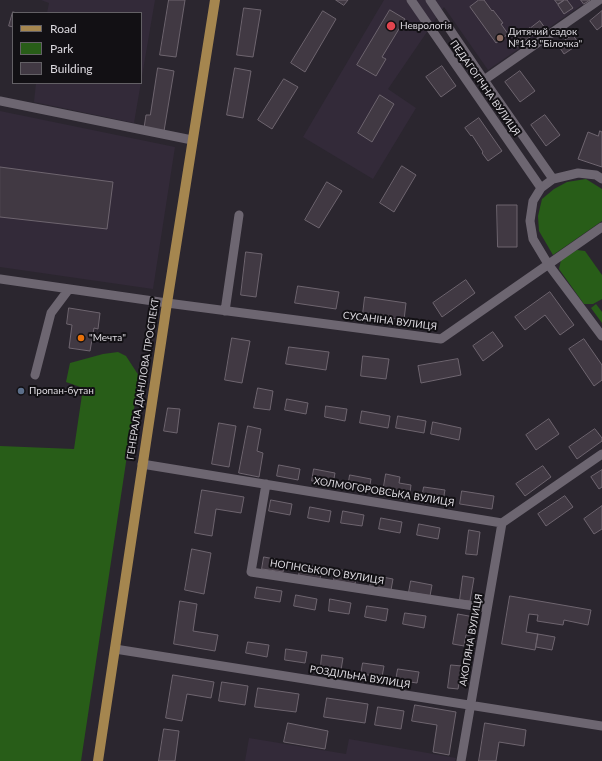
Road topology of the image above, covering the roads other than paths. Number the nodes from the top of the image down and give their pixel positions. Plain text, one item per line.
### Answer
1 (215, 0) edge
2 (411, 0) edge
3 (430, 0) edge
4 (599, 0) edge
5 (484, 80) junction
6 (0, 101) edge
7 (192, 140) junction
8 (553, 179) junction
9 (602, 179) edge
10 (541, 188) junction
11 (239, 215) dead end
12 (602, 227) edge
13 (548, 264) junction
14 (0, 279) edge
15 (69, 289) junction
16 (167, 303) junction
17 (225, 311) junction
18 (602, 336) edge
19 (35, 375) dead end
20 (602, 454) edge
21 (142, 464) junction
22 (266, 484) junction
23 (502, 523) junction
24 (487, 608) junction
25 (115, 649) junction
26 (471, 705) junction
27 (602, 726) edge
28 (98, 761) edge
29 (461, 761) edge

1 - 7 main road, ГЕНЕРАЛА ДАНІЛОВА ПРОСПЕКТ
2 - 10 street, ПЕДАГОГІЧНА ВУЛИЦЯ
3 - 5 street, ПЕДАГОГІЧНА ВУЛИЦЯ
4 - 5 street
5 - 8 street, ПЕДАГОГІЧНА ВУЛИЦЯ
6 - 7 street
7 - 16 main road, ГЕНЕРАЛА ДАНІЛОВА ПРОСПЕКТ
8 - 9 street
8 - 10 street
10 - 13 street
11 - 17 street
12 - 13 street, СУСАНІНА ВУЛИЦЯ
13 - 17 street, СУСАНІНА ВУЛИЦЯ
13 - 18 street
14 - 15 street, СУСАНІНА ВУЛИЦЯ
15 - 16 street, СУСАНІНА ВУЛИЦЯ
15 - 19 street
16 - 17 street, СУСАНІНА ВУЛИЦЯ
16 - 21 main road, ГЕНЕРАЛА ДАНІЛОВА ПРОСПЕКТ
20 - 23 street
21 - 22 street, ХОЛМОГОРОВСЬКА ВУЛИЦЯ
21 - 25 main road, ГЕНЕРАЛА ДАНІЛОВА ПРОСПЕКТ
22 - 23 street, ХОЛМОГОРОВСЬКА ВУЛИЦЯ
22 - 24 street, НОГІНСЬКОГО ВУЛИЦЯ
23 - 24 street, АКОПЯНА ВУЛИЦЯ
24 - 26 street, АКОПЯНА ВУЛИЦЯ
25 - 26 street, РОЗДІЛЬНА ВУЛИЦЯ
25 - 28 main road, ГЕНЕРАЛА ДАНІЛОВА ПРОСПЕКТ
26 - 27 street, РОЗДІЛЬНА ВУЛИЦЯ
26 - 29 street, АКОПЯНА ВУЛИЦЯ

